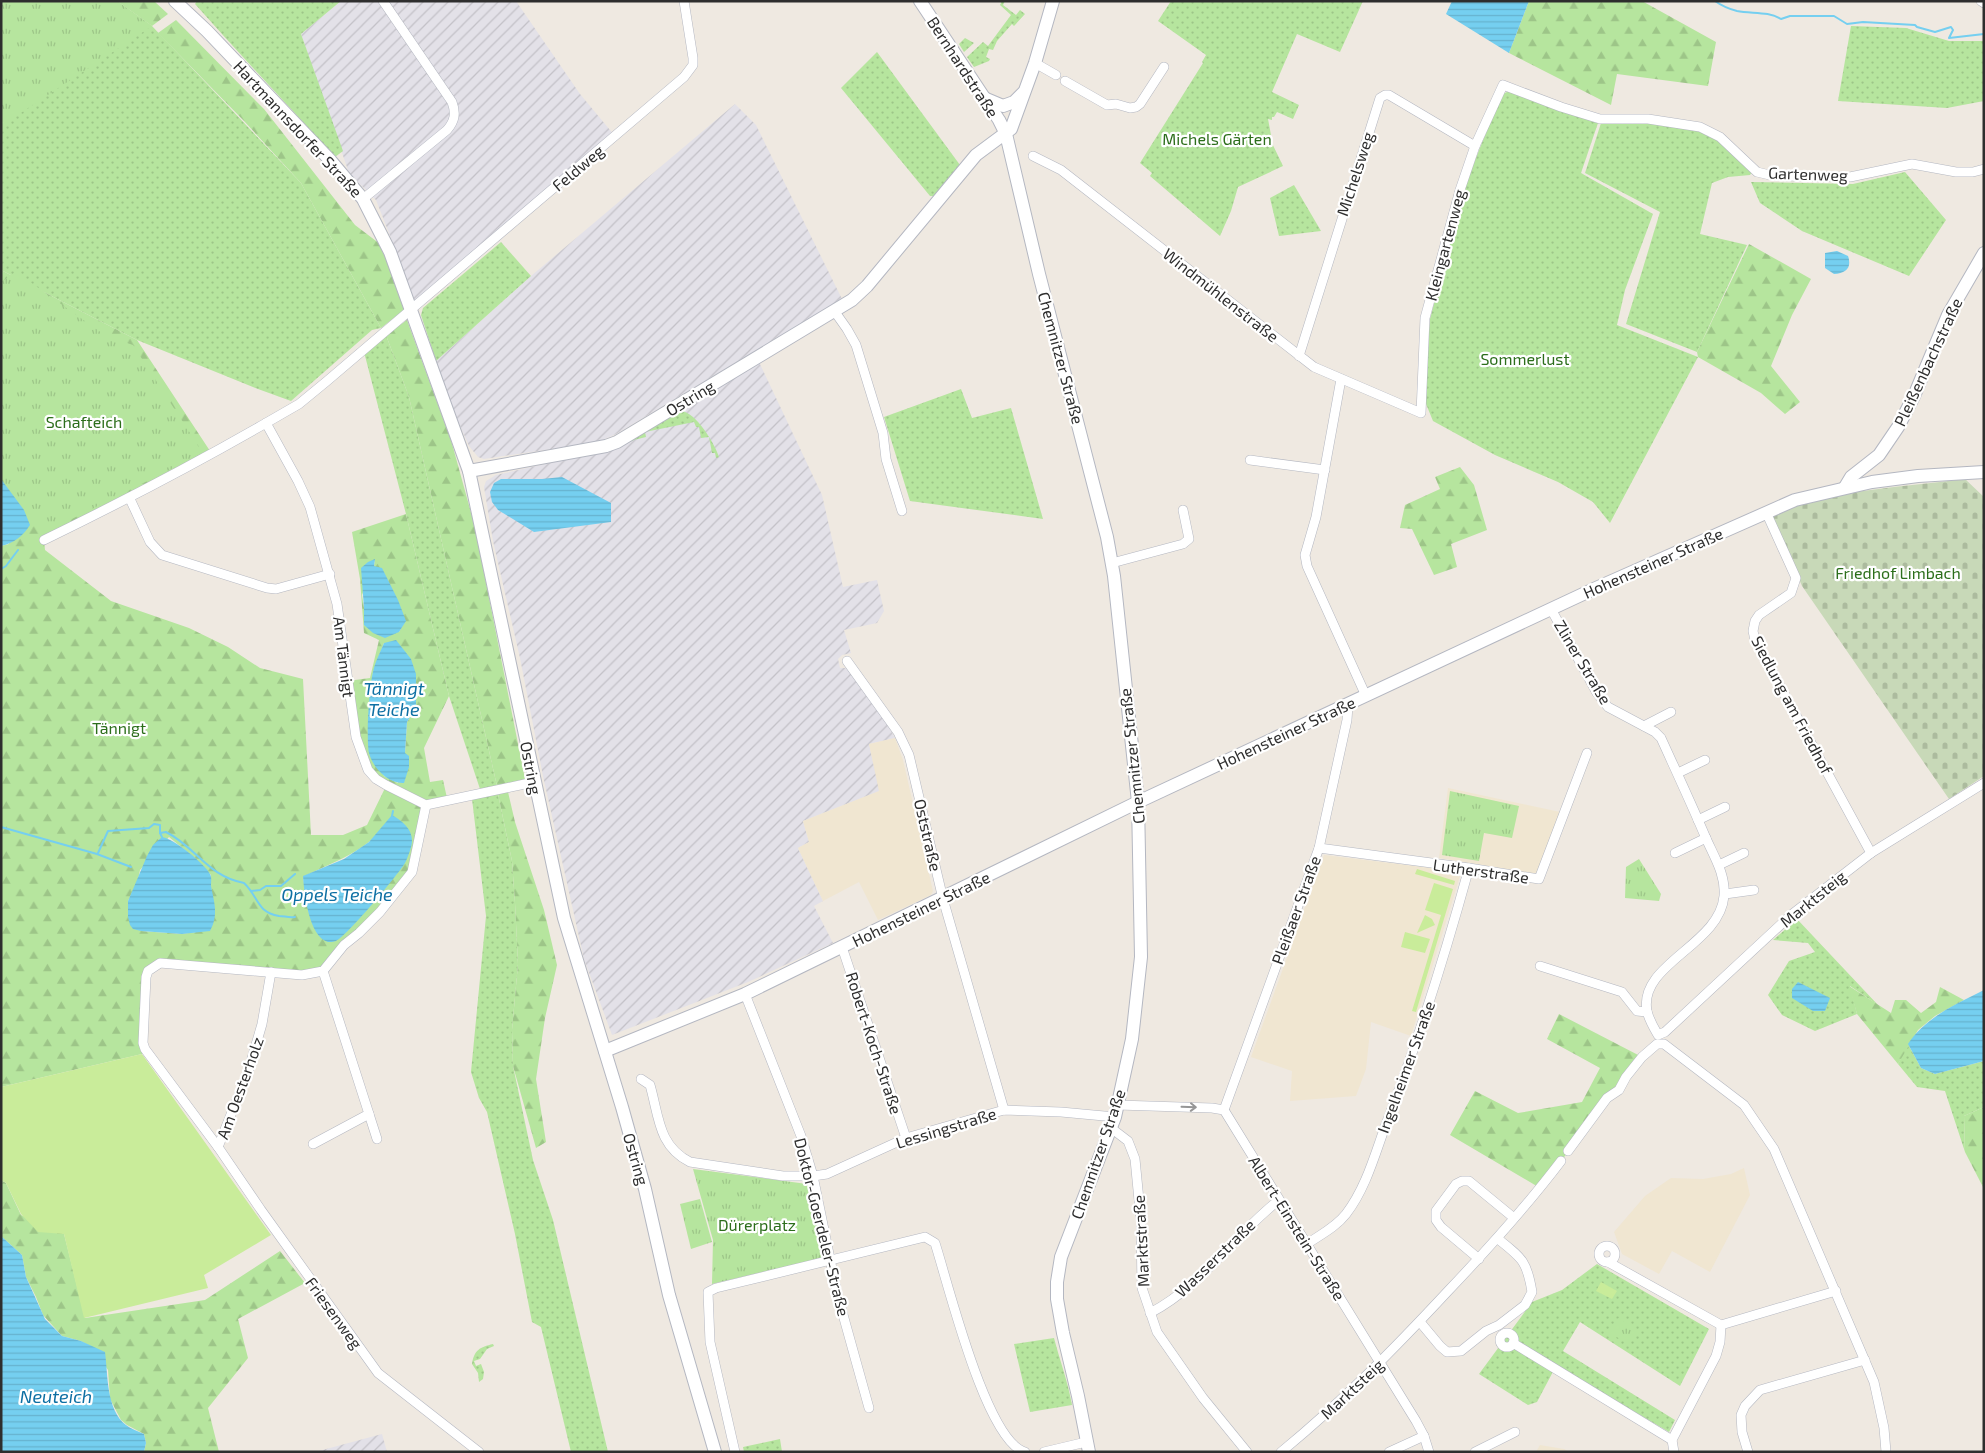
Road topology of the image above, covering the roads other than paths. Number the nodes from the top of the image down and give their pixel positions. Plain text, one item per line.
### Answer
1 (175, 1) edge
2 (684, 1) edge
3 (920, 1) edge
4 (1053, 1) edge
5 (384, 2) edge
6 (1035, 63) junction
7 (1164, 67) dead end
8 (1056, 75) dead end
9 (1065, 80) dead end
10 (1503, 85) joint
11 (1025, 92) junction
12 (984, 98) junction
13 (1006, 134) junction
14 (1475, 146) junction
15 (1032, 156) dead end
16 (1984, 169) edge
17 (363, 199) junction
18 (1984, 254) edge
19 (411, 310) junction
20 (835, 312) junction
21 (1299, 356) junction
22 (1341, 379) junction
23 (1421, 413) joint
24 (266, 423) junction
25 (1250, 460) dead end
26 (1325, 470) junction
27 (469, 471) junction
28 (1984, 472) edge
29 (1844, 487) junction
30 (130, 498) junction
31 (1183, 510) dead end
32 (902, 511) dead end
33 (1766, 512) junction
34 (44, 540) dead end
35 (1112, 563) junction
36 (330, 574) junction
37 (1551, 610) junction
38 (847, 662) dead end
39 (1366, 696) junction
40 (1348, 705) junction
41 (1671, 712) dead end
42 (1644, 726) junction
43 (1587, 753) dead end
44 (1705, 760) dead end
45 (1678, 773) junction
46 (534, 782) junction
47 (1984, 782) edge
48 (1138, 802) junction
49 (426, 806) junction
50 (1725, 807) dead end
51 (1698, 820) junction
52 (1706, 838) junction
53 (1319, 848) junction
54 (1675, 853) dead end
55 (1744, 853) dead end
56 (1871, 853) junction
57 (1719, 865) junction
58 (1469, 868) junction
59 (1754, 890) dead end
60 (1725, 894) junction
61 (943, 898) junction
62 (842, 947) junction
63 (1540, 966) dead end
64 (323, 970) junction
65 (271, 972) junction
66 (745, 994) junction
67 (1647, 1012) junction
68 (1658, 1040) junction
69 (605, 1051) junction
70 (641, 1079) dead end
71 (1004, 1110) junction
72 (1224, 1110) junction
73 (369, 1114) junction
74 (1115, 1116) junction
75 (906, 1138) junction
76 (377, 1139) dead end
77 (313, 1144) dead end
78 (218, 1147) junction
79 (1568, 1151) dead end
80 (1561, 1161) dead end
81 (813, 1176) junction
82 (1279, 1200) junction
83 (1514, 1218) junction
84 (1498, 1239) junction
85 (1307, 1244) junction
86 (1479, 1259) junction
87 (831, 1260) junction
88 (1608, 1262) dead end
89 (1836, 1291) junction
90 (1150, 1313) junction
91 (1420, 1322) junction
92 (1721, 1325) junction
93 (1513, 1343) dead end
94 (1866, 1360) junction
95 (1380, 1363) junction
96 (869, 1408) dead end
97 (1515, 1432) dead end
98 (1424, 1436) junction
99 (1672, 1440) junction
100 (1088, 1447) edge
101 (1021, 1451) edge
102 (1282, 1451) edge
103 (479, 1452) edge
104 (715, 1452) edge
105 (735, 1452) edge
106 (1044, 1452) edge
107 (1247, 1452) edge
108 (1389, 1452) edge
109 (1429, 1452) edge
110 (1475, 1452) edge
111 (1674, 1452) edge
112 (1748, 1452) edge
113 (1886, 1452) edge

1 - 17 main road, Hartmannsdorfer Straße
2 - 19 street, Feldweg
3 - 12 main road, Bernhardstraße
4 - 6 main road
5 - 17 street
6 - 8 street
6 - 11 main road
7 - 9 street
10 - 14 street, Kleingartenweg
10 - 16 street, Gartenweg
11 - 12 main road
11 - 13 main road
12 - 13 main road, Bernhardstraße
13 - 20 main road, Ostring
13 - 35 main road, Chemnitzer Straße
14 - 21 street, Michelsweg
14 - 23 street, Kleingartenweg
15 - 21 street, Windmühlenstraße
17 - 19 main road, Hartmannsdorfer Straße
18 - 29 main road, Pleißenbachstraße
19 - 24 street
19 - 27 main road, Hartmannsdorfer Straße
20 - 27 main road, Ostring
20 - 32 street
21 - 22 street, Windmühlenstraße
22 - 23 street, Windmühlenstraße
22 - 26 street
24 - 30 street
24 - 36 street, Am Tännigt
25 - 26 street
26 - 39 street
27 - 46 main road, Ostring
28 - 29 main road, Hohensteiner Straße
29 - 33 main road, Hohensteiner Straße
30 - 34 street
30 - 36 street
31 - 35 street
33 - 37 main road, Hohensteiner Straße
33 - 56 street, Siedlung am Friedhof
35 - 48 main road, Chemnitzer Straße
36 - 49 street, Am Tännigt
37 - 39 main road, Hohensteiner Straße
37 - 42 street, Zliner Straße
38 - 61 street, Oststraße
39 - 40 main road, Hohensteiner Straße
40 - 48 main road, Hohensteiner Straße
40 - 53 street, Pleißaer Straße
41 - 42 street
42 - 45 street, Zliner Straße
43 - 58 street, Lutherstraße
44 - 45 street
45 - 51 street, Zliner Straße
46 - 49 street
46 - 69 main road, Ostring
47 - 56 street, Marktsteig
48 - 61 main road, Hohensteiner Straße
48 - 74 main road, Chemnitzer Straße
49 - 64 street
50 - 51 street
51 - 52 street, Zliner Straße
52 - 54 street
52 - 57 street, Zliner Straße
53 - 58 street, Lutherstraße
53 - 72 street, Pleißaer Straße
55 - 57 street
56 - 68 street, Marktsteig
57 - 60 street, Zliner Straße
58 - 85 street, Ingelheimer Straße
59 - 60 street
60 - 67 street
61 - 62 main road, Hohensteiner Straße
61 - 71 street, Oststraße
62 - 66 main road, Hohensteiner Straße
62 - 75 street, Robert-Koch-Straße
63 - 67 street
64 - 65 street, Am Oesterholz
64 - 73 street
65 - 78 street, Am Oesterholz
65 - 78 street, Am Oesterholz
66 - 69 main road, Hohensteiner Straße
66 - 81 street, Doktor-Goerdeler-Straße
67 - 68 street
68 - 79 street, Marktsteig
68 - 89 street
69 - 104 main road, Ostring
70 - 81 street
71 - 74 street, Lessingstraße
71 - 75 street, Lessingstraße
74 -> 72 street
72 - 82 street, Albert-Einstein-Straße
73 - 76 street
73 - 77 street
74 - 90 street, Marktstraße
74 - 100 main road, Chemnitzer Straße
75 - 81 street, Lessingstraße
78 - 103 street, Friesenweg
80 - 83 street, Marktsteig
81 - 87 street, Doktor-Goerdeler-Straße
82 - 85 street, Albert-Einstein-Straße
82 - 90 street, Wasserstraße
83 - 84 street, Marktsteig
83 - 86 street
84 - 86 street, Marktsteig
84 - 91 street
85 - 95 street, Albert-Einstein-Straße
86 - 91 street, Marktsteig
87 - 96 street, Doktor-Goerdeler-Straße
87 - 101 street
87 - 105 street
88 - 92 street
89 - 92 street
89 - 94 street
90 - 107 street, Marktstraße
91 - 95 street, Marktsteig
92 - 99 street
93 - 99 street
94 - 112 street
94 - 113 street
95 - 98 street, Albert-Einstein-Straße
95 - 102 street, Marktsteig
97 - 110 street
98 - 108 street
98 - 109 street, Albert-Einstein-Straße
99 - 111 street
100 - 106 street

